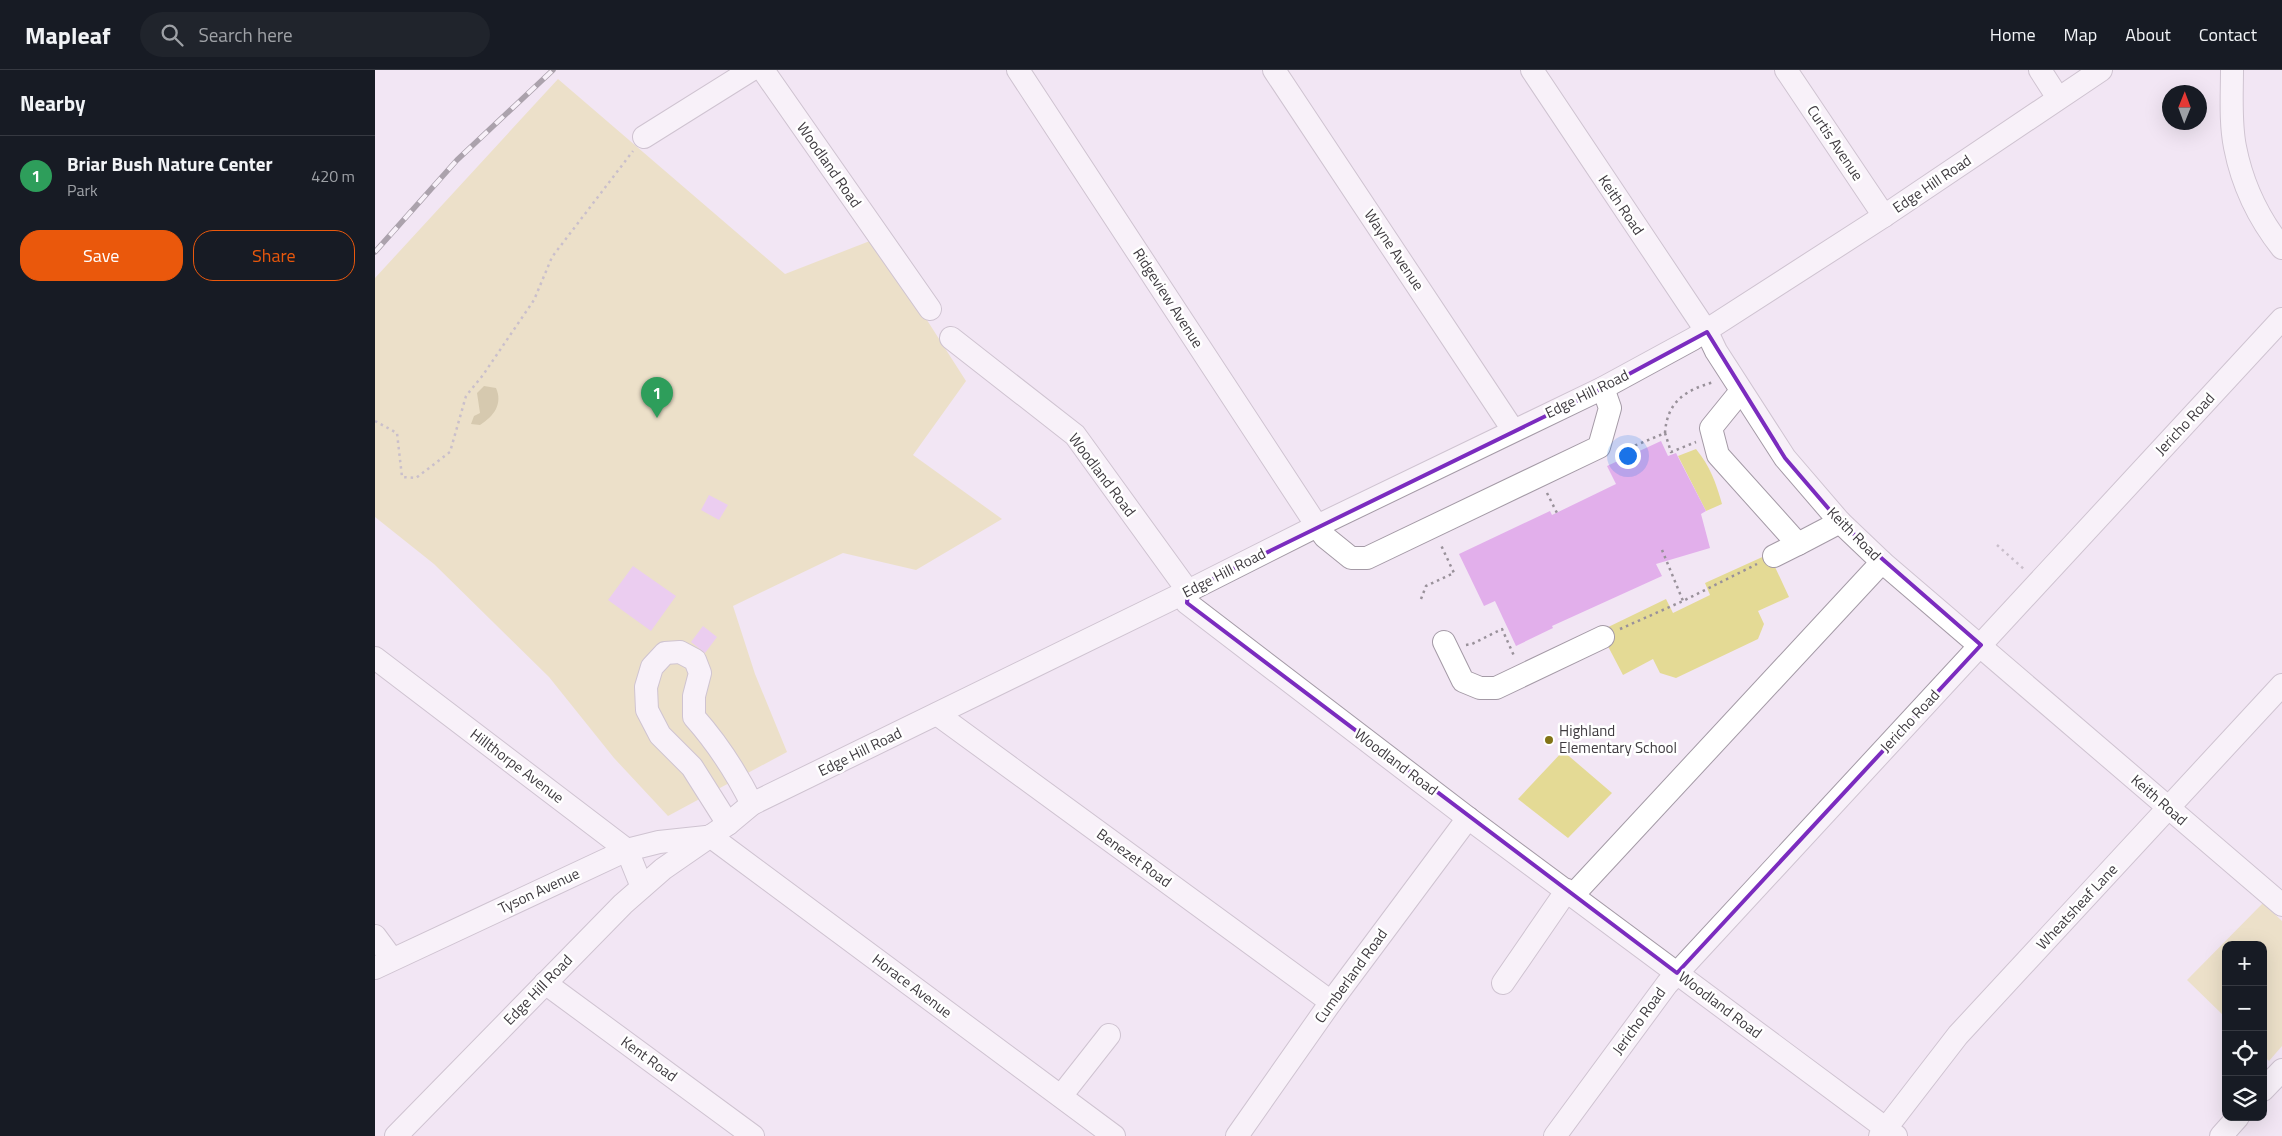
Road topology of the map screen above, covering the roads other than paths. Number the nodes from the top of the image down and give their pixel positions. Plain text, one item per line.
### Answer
1 (751, 70) edge
2 (763, 70) edge
3 (1019, 70) edge
4 (1274, 70) edge
5 (1532, 70) edge
6 (1786, 70) edge
7 (2040, 70) edge
8 (2101, 70) edge
9 (2232, 70) edge
10 (2058, 98) junction
11 (644, 137) road end
12 (1884, 216) junction
13 (2282, 248) edge
14 (930, 309) dead end
15 (2282, 319) edge
16 (1707, 332) junction
17 (951, 338) dead end
18 (1603, 388) junction
19 (1741, 391) junction
20 (1513, 430) junction
21 (1840, 522) junction
22 (1317, 526) junction
23 (1798, 544) junction
24 (1774, 556) road end
25 (1882, 562) junction
26 (1188, 592) junction
27 (1603, 637) road end
28 (1454, 643) road end
29 (1981, 645) junction
30 (375, 658) edge
31 (2282, 685) edge
32 (937, 714) junction
33 (752, 804) junction
34 (2169, 808) junction
35 (1468, 818) junction
36 (719, 830) junction
37 (627, 850) junction
38 (642, 887) junction
39 (1570, 893) junction
40 (2282, 905) edge
41 (375, 936) edge
42 (384, 963) edge
43 (1677, 973) junction
44 (545, 983) junction
45 (1503, 983) dead end
46 (1331, 1002) junction
47 (1109, 1035) dead end
48 (2282, 1070) edge
49 (2267, 1086) edge
50 (1061, 1096) junction
51 (2234, 1121) edge
52 (1887, 1133) edge
53 (397, 1136) edge
54 (753, 1136) edge
55 (1114, 1136) edge
56 (1237, 1136) edge
57 (1555, 1136) edge
58 (2221, 1136) edge

1 - 11 street
2 - 14 street, Woodland Road
3 - 22 street, Ridgeview Avenue
4 - 20 street, Wayne Avenue
5 - 16 street, Keith Road
6 - 12 street, Curtis Avenue
7 - 10 street
8 - 10 street, Edge Hill Road
9 - 13 street
10 - 12 street, Edge Hill Road
12 - 16 street, Edge Hill Road
15 - 29 street, Jericho Road
16 - 18 street, Edge Hill Road
16 - 19 street, Keith Road
17 - 26 street, Woodland Road
18 - 20 street, Edge Hill Road
18 - 22 street, Ridgeview Avenue
19 - 21 street, Keith Road
19 - 23 street
20 - 22 street, Edge Hill Road
21 - 23 street
21 - 25 street, Keith Road
22 - 26 street, Edge Hill Road
23 - 24 street
25 - 29 street, Keith Road
25 - 39 street
26 - 32 street, Edge Hill Road
26 - 35 street, Woodland Road
27 - 28 street
29 - 34 street, Keith Road
29 - 43 street, Jericho Road
30 - 37 street, Hillthorpe Avenue
31 - 34 street, Wheatsheaf Lane
32 - 33 street, Edge Hill Road
32 - 46 street, Benezet Road
33 - 36 street, Edge Hill Road
33 - 36 street
34 - 40 street, Keith Road
34 - 52 street, Wheatsheaf Lane
35 - 39 street, Woodland Road
35 - 46 street, Cumberland Road
36 - 37 street, Tyson Avenue
36 - 38 street, Edge Hill Road
36 - 50 street, Horace Avenue
37 - 38 street
37 - 42 street, Tyson Avenue
38 - 44 street, Edge Hill Road
39 - 43 street, Woodland Road
39 - 45 street
41 - 42 street
43 - 52 street, Woodland Road
43 - 57 street, Jericho Road
44 - 53 street, Edge Hill Road
44 - 54 street, Kent Road
46 - 56 street, Cumberland Road
47 - 50 street
48 - 49 street
50 - 55 street, Horace Avenue
51 - 58 street

